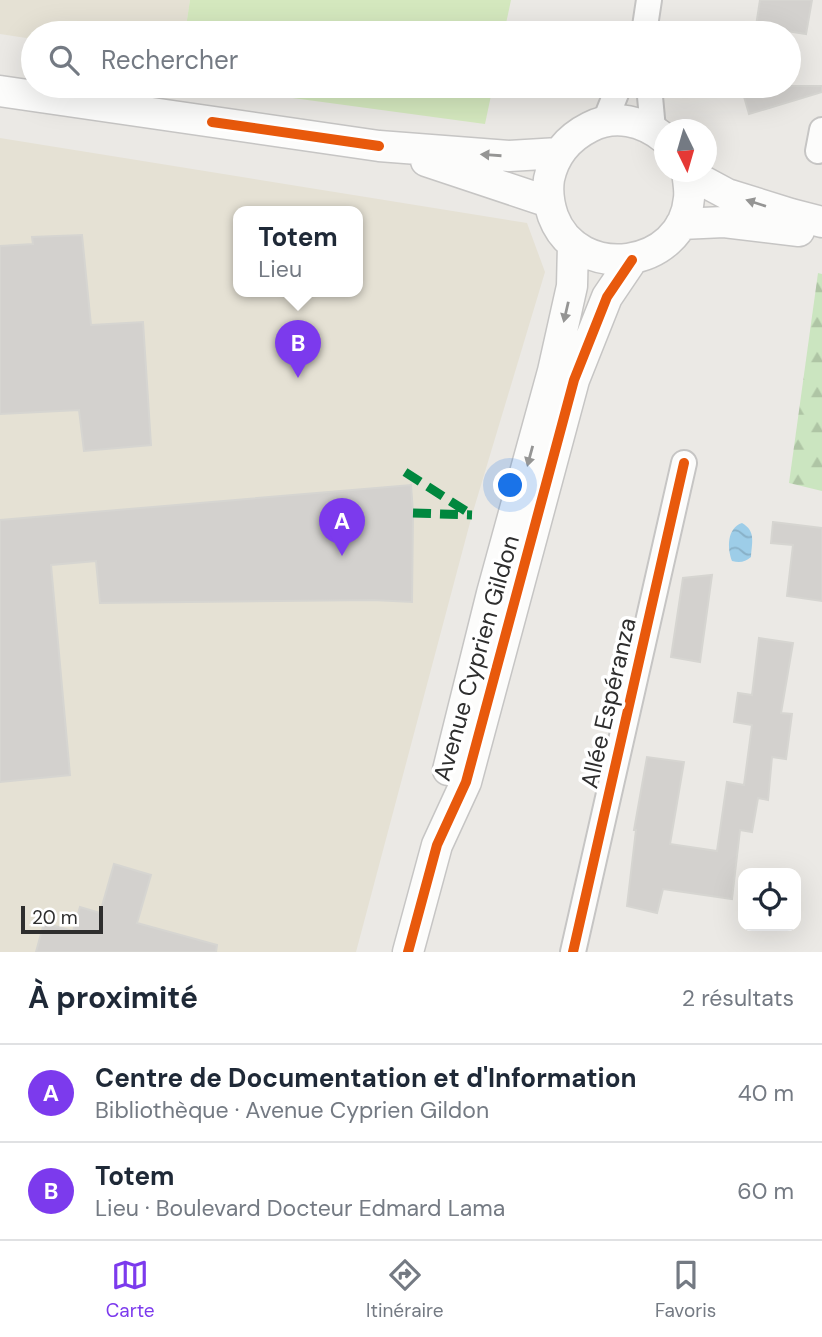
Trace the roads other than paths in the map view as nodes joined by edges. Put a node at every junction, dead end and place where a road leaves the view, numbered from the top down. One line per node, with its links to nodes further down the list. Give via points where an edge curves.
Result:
1 (649, 0): 2 (street)
2 (646, 21)
3 (0, 91): 4 (street)
4 (21, 94)
5 (48, 98): 11 (street)
6 (614, 98): 9 (street)
7 (652, 98): 8 (street)
8 (656, 119)
9 (604, 121): 10 (street, via 641,123); 12 (street, via 578,132)
10 (654, 130)
11 (379, 146): 12 (street, one-way to 11, via 509,156); 15 (street)
12 (559, 152): 15 (street, via 548,185)
13 (688, 182): 17 (street, via 689,197)
14 (705, 182): 16 (street, one-way to 14, via 727,194)
15 (549, 202): 19 (street, via 554,219)
16 (822, 222)
17 (681, 224): 18 (street, via 724,222); 20 (street, via 657,250)
18 (822, 233)
19 (573, 244): 20 (street, via 606,260); 22 (street, Avenue Cyprien Gildon, one-way to 22, via 572,286 556,359 444,785)
20 (632, 260): 22 (street, Avenue Cyprien Gildon, via 607,298 574,380 466,782)
21 (684, 463): 24 (street, Allée Espéranza)
22 (438, 845): 23 (street, Avenue Cyprien Gildon)
23 (408, 952)
24 (573, 952)

